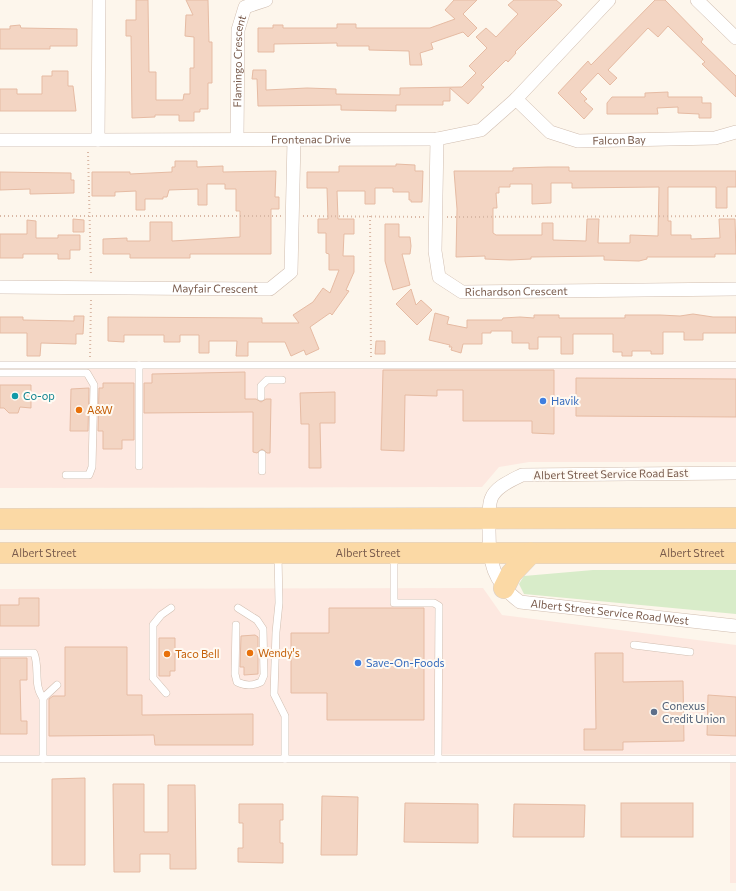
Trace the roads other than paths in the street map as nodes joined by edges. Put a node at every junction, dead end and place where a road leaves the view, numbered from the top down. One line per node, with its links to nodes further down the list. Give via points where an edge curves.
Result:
1 (99, 0): 11 (street)
2 (266, 0): 8 (street, Flamingo Crescent, via 245,7 238,30)
3 (609, 0): 6 (street, Frontenac Drive)
4 (697, 0): 5 (street)
5 (736, 38)
6 (516, 99): 7 (street, Falcon Bay, via 550,132 578,141 715,138); 9 (street, Frontenac Drive, via 481,130)
7 (736, 132)
8 (237, 138): 11 (street, Frontenac Drive); 12 (street, Frontenac Drive)
9 (437, 139): 12 (street, Frontenac Drive); 14 (street, Richardson Crescent, via 435,251 439,277 462,292)
10 (0, 140): 11 (street, Frontenac Drive)
11 (93, 140)
12 (294, 140): 13 (street, Mayfair Crescent, via 291,272 270,289)
13 (0, 287)
14 (736, 289)
15 (0, 365): 16 (lane)
16 (138, 365): 17 (lane); 22 (lane)
17 (736, 365)
18 (2, 374): 25 (lane, via 87,374 94,386 92,467 89,475)
19 (282, 380): 20 (lane, via 267,380 261,386)
20 (261, 397)
21 (262, 454): 23 (lane)
22 (138, 466)
23 (262, 471)
24 (736, 473): 28 (street, Albert Street Service Road East, via 522,475 505,483 492,498)
25 (66, 475)
26 (736, 518): 28 (main road)
27 (0, 519): 28 (main road)
28 (489, 519): 31 (street, Albert Street Service Road East)
29 (278, 552): 30 (main road, Albert Street); 32 (main road, Albert Street); 48 (lane, via 279,603 274,694 285,716)
30 (394, 552): 31 (main road, Albert Street); 49 (lane, via 394,603 434,603 439,606)
31 (489, 552): 33 (main road, Albert Street); 35 (street, Albert Street Service Road West, via 496,577)
32 (0, 553)
33 (532, 553): 34 (main road, Albert Street); 35 (main road, via 511,574)
34 (736, 553)
35 (504, 588): 39 (street, Albert Street Service Road West, via 520,602)
36 (171, 608): 44 (lane, via 161,615 153,626 153,678)
37 (238, 608): 38 (lane, via 257,620 263,629 264,675 261,682 252,686 238,682 235,674)
38 (236, 625)
39 (736, 626)
40 (634, 645): 41 (lane)
41 (690, 652)
42 (0, 653): 45 (lane, via 34,653 38,662 37,690)
43 (57, 685): 45 (lane)
44 (166, 693)
45 (43, 698): 47 (lane)
46 (0, 759): 47 (lane)
47 (43, 759): 48 (lane)
48 (285, 759): 49 (lane)
49 (438, 759): 50 (lane)
50 (736, 759)

